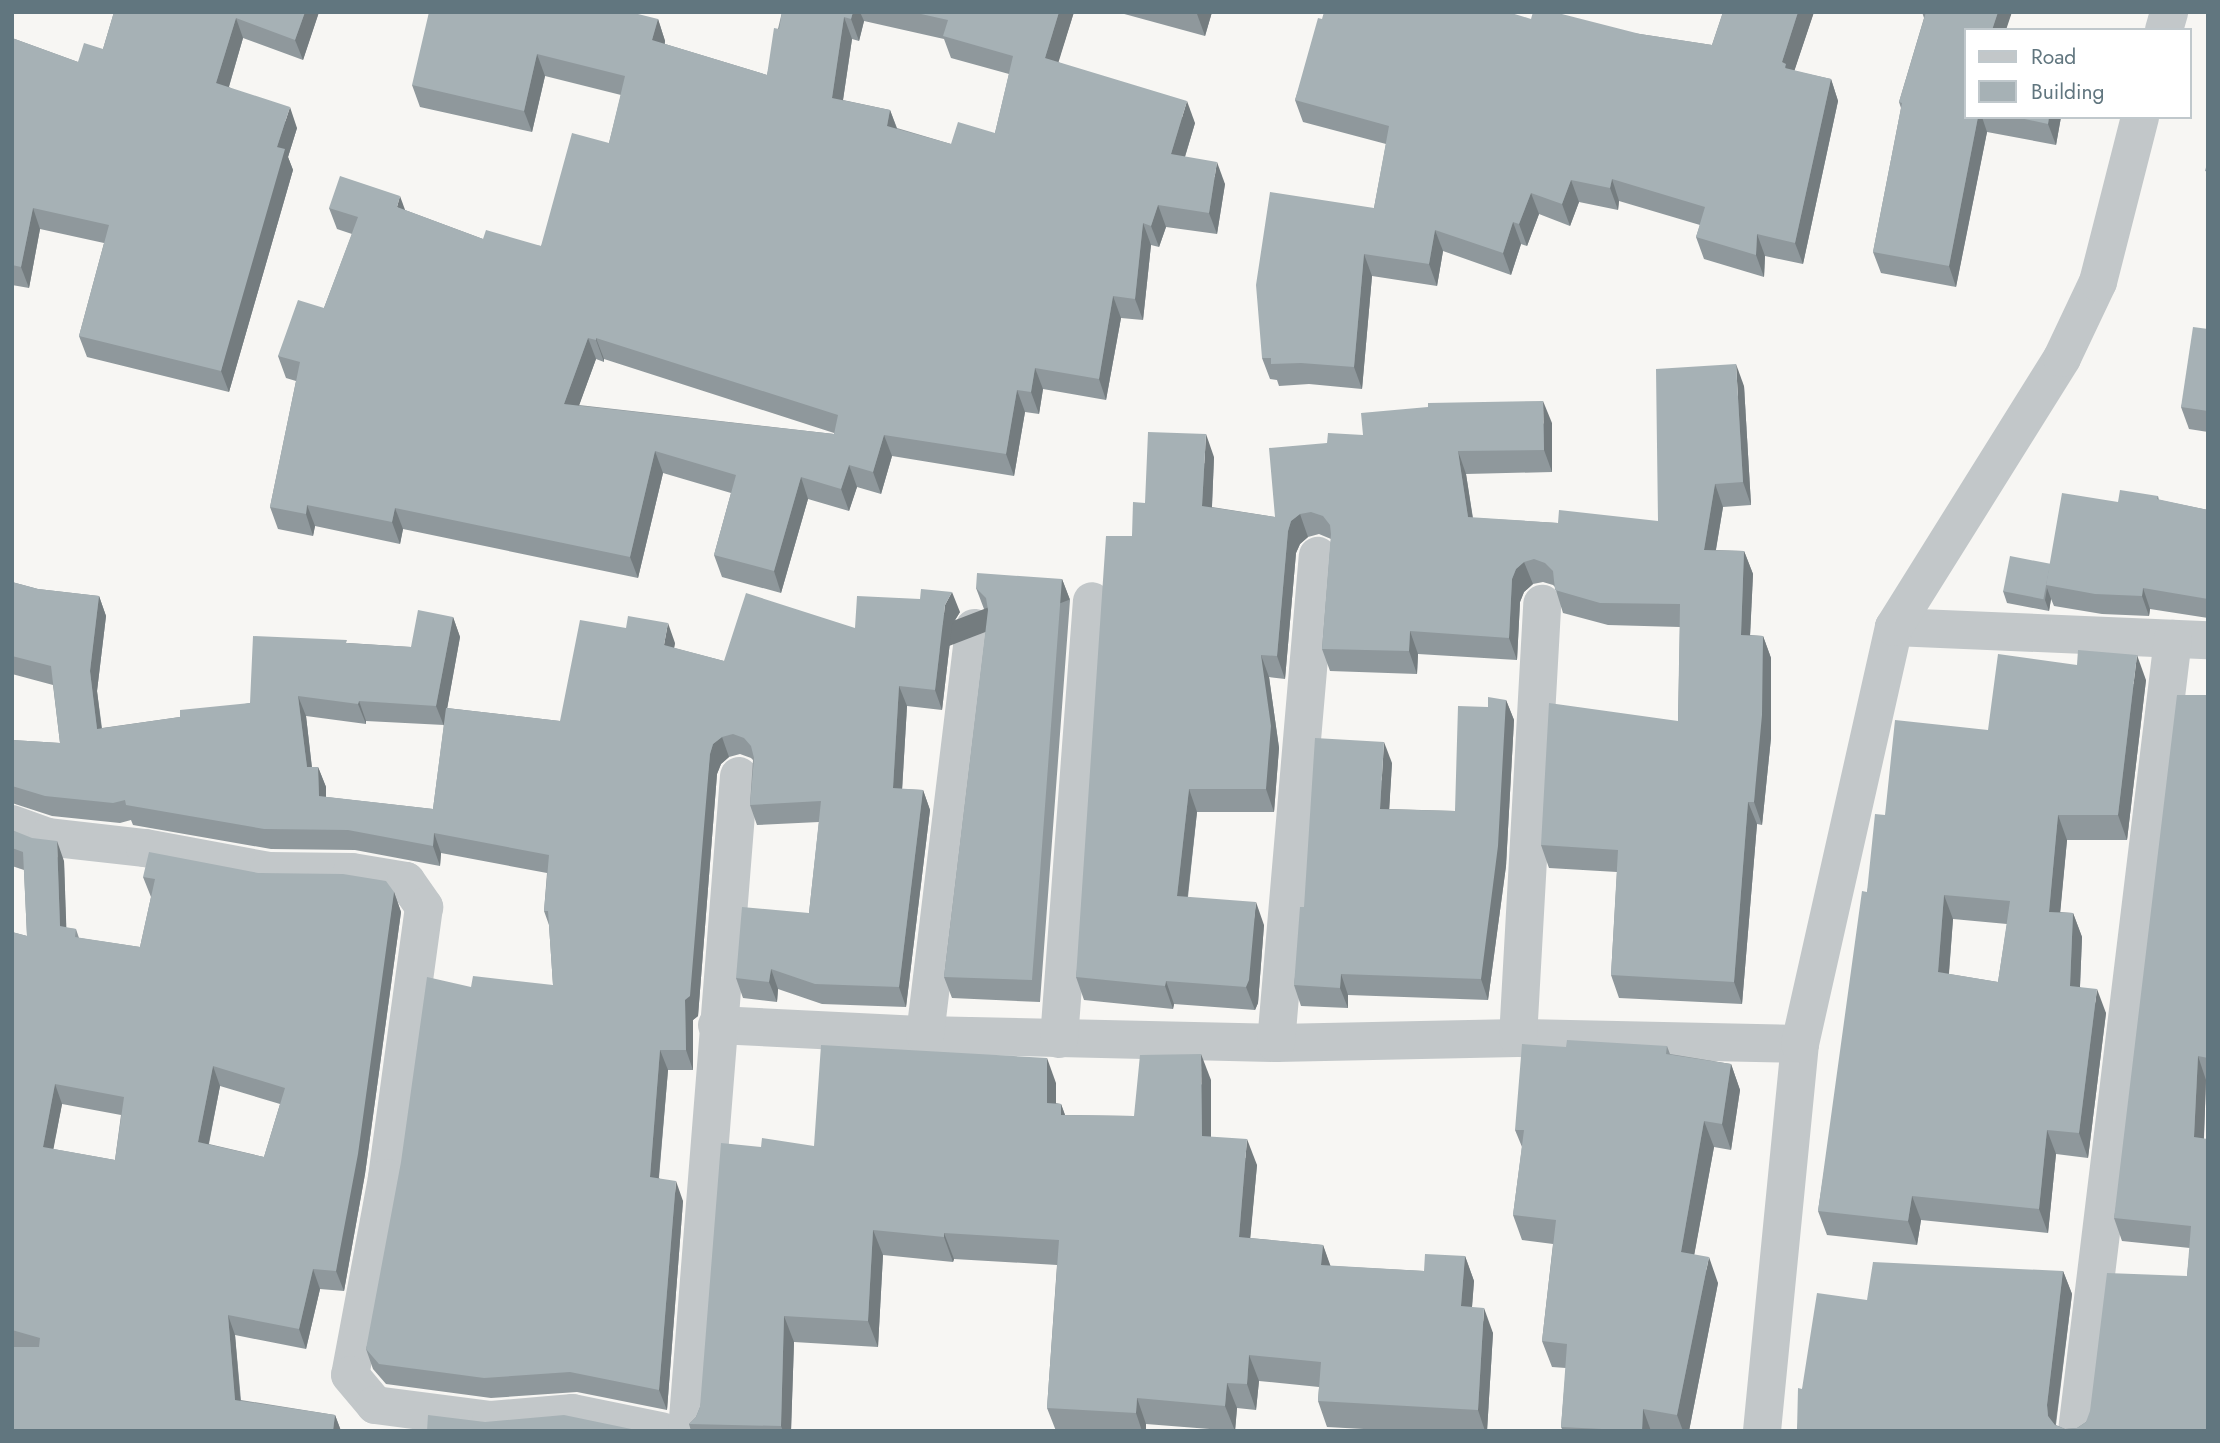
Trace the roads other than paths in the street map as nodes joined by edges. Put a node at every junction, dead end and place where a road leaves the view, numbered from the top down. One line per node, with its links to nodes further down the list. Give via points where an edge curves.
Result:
1 (2139, 119): 5 (street, via 2098,282 2062,358)
2 (1318, 556): 14 (street)
3 (1092, 601): 13 (street)
4 (1542, 604): 12 (street)
5 (1894, 627): 7 (street); 15 (street)
6 (974, 628): 11 (street)
7 (2190, 640): 19 (street)
8 (740, 776): 10 (street)
9 (12, 824): 16 (street, via 47,837 145,848 269,871 352,872 406,881 424,906 387,1178 350,1375 375,1405 491,1420 573,1413)
10 (717, 1025): 11 (street); 17 (street)
11 (925, 1035): 13 (street)
12 (1518, 1038): 14 (street); 15 (street)
13 (1059, 1039): 14 (street)
14 (1276, 1044)
15 (1800, 1044): 18 (street)
16 (661, 1431)
17 (687, 1431)
18 (1762, 1431)
19 (2077, 1431)

